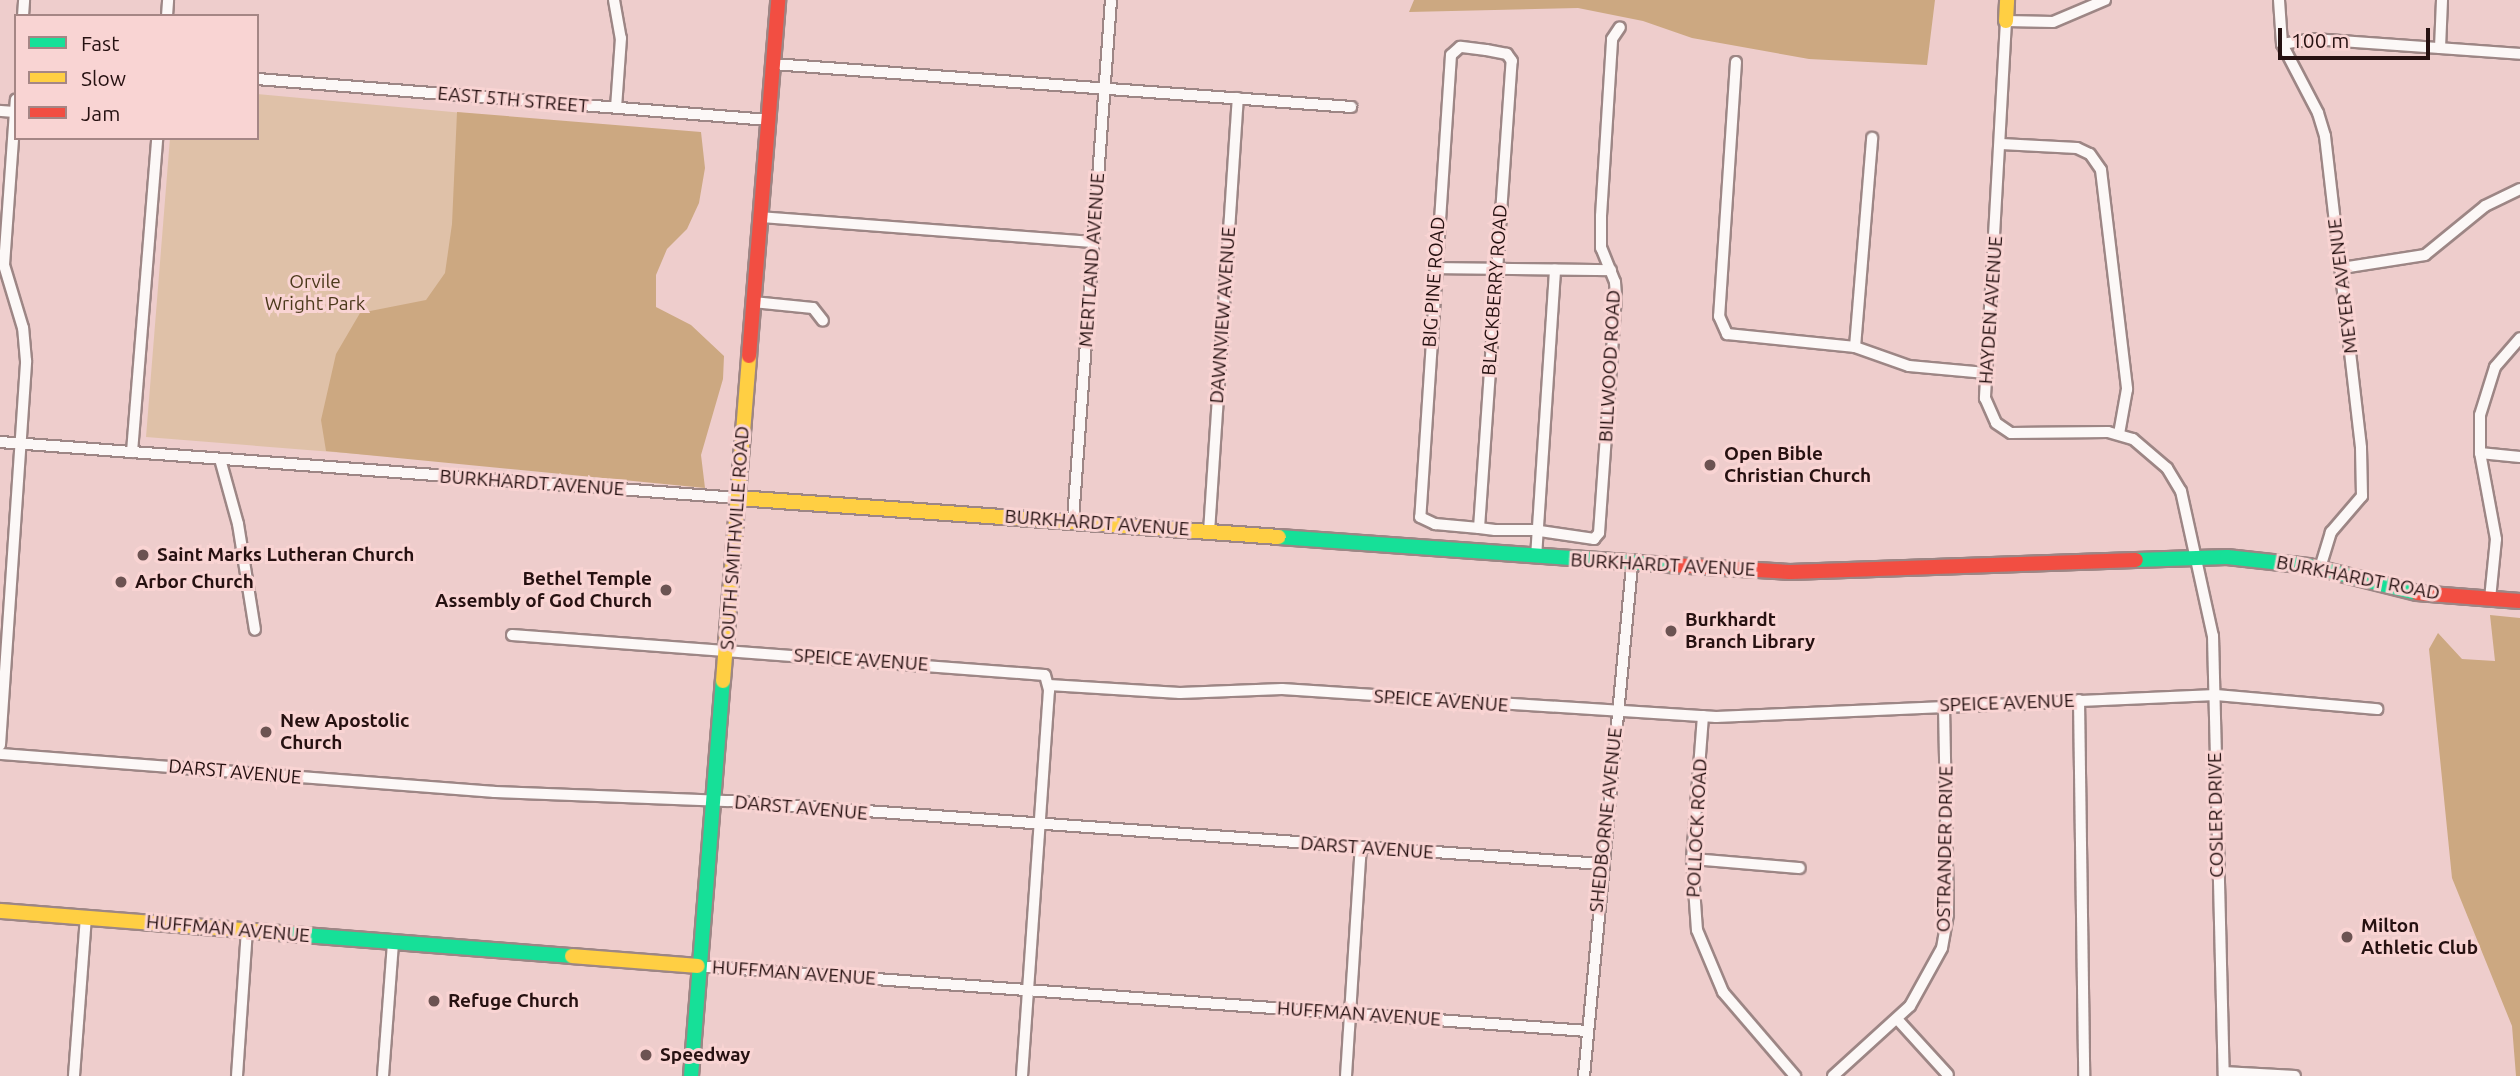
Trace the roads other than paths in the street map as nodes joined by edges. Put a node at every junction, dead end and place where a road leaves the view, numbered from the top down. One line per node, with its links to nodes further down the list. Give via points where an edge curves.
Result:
1 (614, 0): 20 (street, via 621,38)
2 (778, 0): 15 (street, SOUTH SMITHVILLE ROAD)
3 (1111, 0): 17 (street, MERTLAND AVENUE)
4 (2007, 0): 8 (street, HAYDEN AVENUE)
5 (2105, 0): 8 (street, via 2053,22)
6 (2279, 0): 10 (street, MEYER AVENUE)
7 (2442, 0): 11 (street)
8 (2006, 21): 25 (street, HAYDEN AVENUE)
9 (1620, 27): 33 (street, BILLWOOD ROAD, via 1612,39 1600,237)
10 (2282, 44): 11 (street, via 2313,39); 30 (street, MEYER AVENUE, via 2323,124)
11 (2440, 48): 13 (street)
12 (1507, 54): 29 (street, BIG PINE ROAD, via 1455,49); 31 (street, BLACKBERRY ROAD, via 1512,61)
13 (2520, 54)
14 (1736, 61): 38 (street, via 1719,316 1722,328 1737,338)
15 (773, 64): 17 (street); 21 (street, SOUTH SMITHVILLE ROAD)
16 (259, 79): 20 (street, EAST 5TH STREET)
17 (1105, 89): 18 (street); 28 (street, MERTLAND AVENUE)
18 (1238, 99): 19 (street); 51 (street, DAWNVIEW AVENUE)
19 (1351, 107)
20 (616, 108): 21 (street, EAST 5TH STREET)
21 (769, 120): 27 (street, SOUTH SMITHVILLE ROAD)
22 (14, 126): 34 (street)
23 (1872, 138): 38 (street)
24 (157, 140): 43 (street)
25 (2001, 144): 39 (street, HAYDEN AVENUE); 40 (street, via 2077,148 2090,154 2101,170 2127,389)
26 (2520, 189): 30 (street, via 2486,206 2425,256)
27 (760, 217): 28 (street); 35 (street, SOUTH SMITHVILLE ROAD)
28 (1094, 242): 48 (street, MERTLAND AVENUE)
29 (1436, 268): 31 (street); 49 (street, BIG PINE ROAD, via 1420,517 1435,524)
30 (2342, 268): 55 (street, MEYER AVENUE, via 2364,488 2358,503 2331,532)
31 (1495, 269): 32 (street); 49 (street, BLACKBERRY ROAD)
32 (1555, 270): 33 (street); 50 (street)
33 (1611, 270): 50 (street, BILLWOOD ROAD, via 1616,296 1600,533 1594,539)
34 (3, 280): 42 (street, via 25,341)
35 (753, 302): 36 (street, via 813,308); 47 (street, SOUTH SMITHVILLE ROAD)
36 (823, 321)
37 (2520, 338): 44 (street, via 2503,354 2488,382 2480,415)
38 (1855, 347): 39 (street, via 1923,369)
39 (1986, 373): 40 (street, HAYDEN AVENUE, via 1987,407 2003,429 2024,435)
40 (2119, 434): 52 (street, via 2154,454 2175,480)
41 (0, 442): 42 (street, BURKHARDT AVENUE)
42 (20, 443): 43 (street, BURKHARDT AVENUE); 68 (street)
43 (132, 452): 46 (street, BURKHARDT AVENUE)
44 (2480, 453): 45 (street); 56 (street, via 2496,539)
45 (2520, 457)
46 (220, 459): 47 (street, BURKHARDT AVENUE); 58 (street, via 238,524)
47 (738, 498): 48 (street, BURKHARDT AVENUE); 60 (street, SOUTH SMITHVILLE ROAD)
48 (1073, 520): 51 (street, BURKHARDT AVENUE)
49 (1479, 528): 50 (street)
50 (1540, 531): 53 (street)
51 (1209, 532): 53 (street, BURKHARDT AVENUE)
52 (2196, 555): 54 (street, BURKHARDT AVENUE, via 1834,574); 55 (street, BURKHARDT ROAD); 62 (street, COSLER DRIVE, via 2209,606)
53 (1536, 557): 54 (street, BURKHARDT AVENUE)
54 (1632, 565): 66 (street, SHEDBORNE AVENUE)
55 (2320, 568): 56 (street, BURKHARDT ROAD, via 2407,592)
56 (2490, 599): 57 (street, BURKHARDT ROAD)
57 (2520, 601)
58 (255, 630)
59 (512, 635): 60 (street, SPEICE AVENUE)
60 (726, 650): 61 (street, SPEICE AVENUE, via 1042,674); 70 (street, SOUTH SMITHVILLE ROAD)
61 (1049, 685): 66 (street, SPEICE AVENUE, via 1180,694 1282,689); 71 (street)
62 (2216, 695): 63 (street, SPEICE AVENUE); 65 (street, SPEICE AVENUE); 85 (street, COSLER DRIVE, via 2217,931)
63 (2079, 700): 64 (street, SPEICE AVENUE); 96 (street)
64 (1944, 706): 67 (street, SPEICE AVENUE); 83 (street, OSTRANDER DRIVE, via 1946,931 1934,969)
65 (2377, 709)
66 (1617, 713): 67 (street, SPEICE AVENUE); 74 (street, SHEDBORNE AVENUE)
67 (1703, 716): 73 (street, POLLOCK ROAD)
68 (0, 745)
69 (0, 754): 70 (street, DARST AVENUE, via 494,792)
70 (715, 802): 71 (street, DARST AVENUE); 80 (street, SOUTH SMITHVILLE ROAD)
71 (1040, 826): 72 (street, DARST AVENUE); 81 (street)
72 (1361, 847): 74 (street, DARST AVENUE); 82 (street)
73 (1692, 859): 75 (street); 94 (street, POLLOCK ROAD, via 1697,930 1713,975 1734,1007)
74 (1602, 863): 84 (street, SHEDBORNE AVENUE)
75 (1800, 868)
76 (0, 911): 77 (street, HUFFMAN AVENUE)
77 (86, 918): 78 (street, HUFFMAN AVENUE); 87 (street)
78 (247, 931): 79 (street, HUFFMAN AVENUE); 88 (street)
79 (393, 942): 80 (street, HUFFMAN AVENUE); 89 (street)
80 (698, 966): 81 (street, HUFFMAN AVENUE); 90 (street, SOUTH SMITHVILLE ROAD)
81 (1028, 990): 82 (street, HUFFMAN AVENUE); 91 (street)
82 (1350, 1013): 84 (street, HUFFMAN AVENUE); 92 (street)
83 (1898, 1020): 86 (street); 95 (street, OSTRANDER DRIVE)
84 (1588, 1031): 93 (street, SHEDBORNE AVENUE)
85 (2224, 1074): 97 (street)
86 (1948, 1075)
87 (74, 1076)
88 (237, 1076)
89 (383, 1076)
90 (691, 1076)
91 (1022, 1076)
92 (1346, 1076)
93 (1584, 1076)
94 (1795, 1076)
95 (1833, 1076)
96 (2084, 1076)
97 (2295, 1076)

